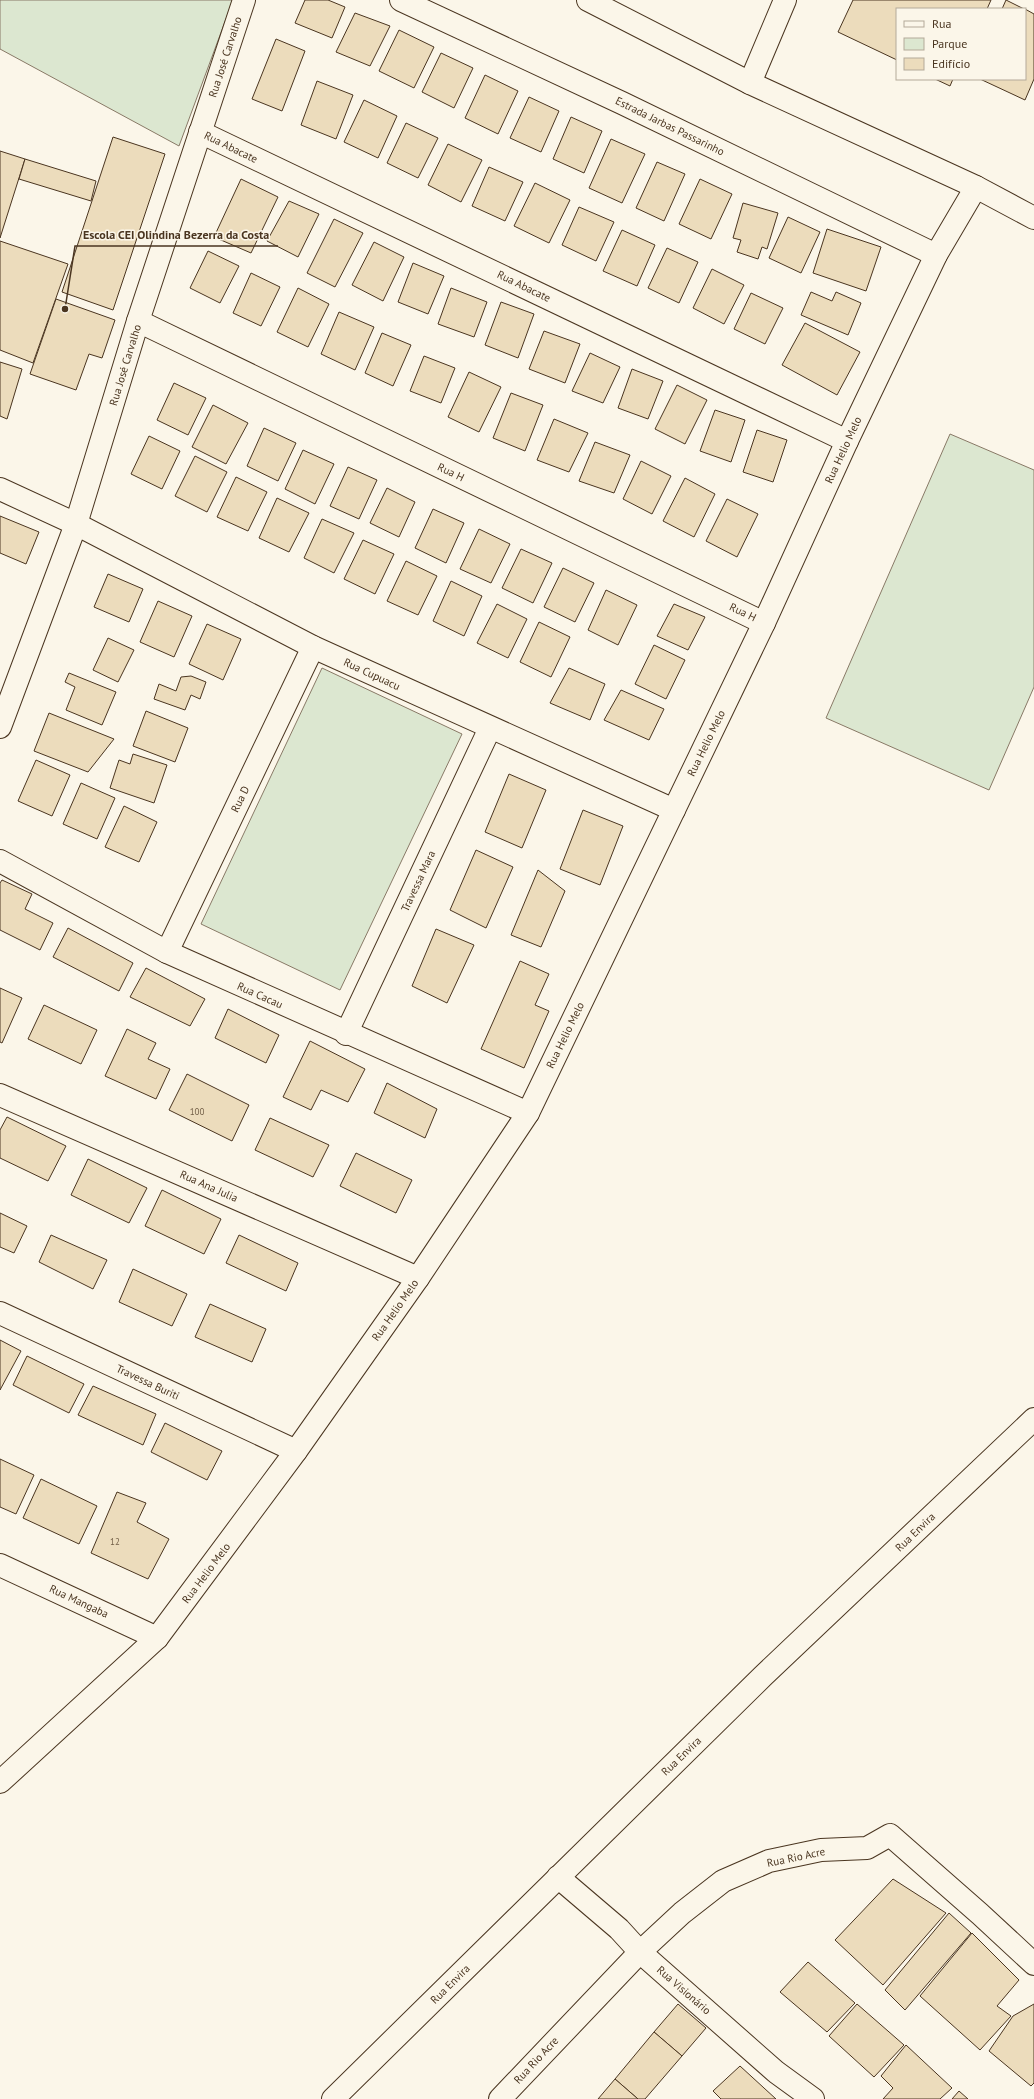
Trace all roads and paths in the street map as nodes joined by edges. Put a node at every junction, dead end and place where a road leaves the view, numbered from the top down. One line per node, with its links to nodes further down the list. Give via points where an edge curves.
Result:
1 (244, 0): 6 (street, Rua José Carvalho)
2 (401, 0): 9 (street, Estrada Jarbas Passarinho, via 622,103)
3 (588, 0): 5 (street)
4 (785, 0): 5 (street)
5 (750, 83): 7 (street)
6 (200, 132): 10 (street, Rua José Carvalho); 11 (street, Rua Abacate)
7 (976, 187): 8 (street); 9 (street, Rua Helio Melo)
8 (1034, 218)
9 (936, 255): 11 (street, Rua Helio Melo)
10 (138, 321): 13 (street, Rua José Carvalho); 14 (street, Rua H)
11 (847, 441): 14 (street, Rua Helio Melo)
12 (0, 490): 13 (street, Rua Cupuacu)
13 (76, 524): 15 (street, Rua Cupuacu); 16 (street, Rua José Carvalho)
14 (764, 623): 18 (street, Rua Helio Melo)
15 (313, 647): 17 (street, Rua Cupuacu); 20 (street, Rua D)
16 (2, 713)
17 (490, 728): 18 (street, Rua Cupuacu); 21 (street, Travessa Mara)
18 (674, 810): 23 (street, Rua Helio Melo)
19 (0, 861): 20 (street, Rua Cacau)
20 (167, 952): 21 (street, Rua Cacau)
21 (346, 1034): 23 (street, Rua Cacau)
22 (0, 1095): 24 (street, Rua Ana Julia)
23 (528, 1113): 24 (street, Rua Helio Melo)
24 (418, 1278): 27 (street, Rua Helio Melo)
25 (0, 1313): 27 (street, Travessa Buriti)
26 (1034, 1419): 31 (street, Rua Envira, via 769,1671)
27 (296, 1451): 29 (street, Rua Helio Melo)
28 (0, 1565): 29 (street, Rua Mangaba)
29 (157, 1638): 30 (street, Rua Helio Melo)
30 (0, 1782)
31 (558, 1877): 32 (street, Rua Visionário, via 619,1929); 34 (street, Rua Envira)
32 (640, 1952): 33 (street, Rua Rio Acre, via 682,1913 723,1882 770,1861 821,1850 867,1848 890,1835); 35 (street, Rua Rio Acre); 36 (street, Rua Visionário, via 776,2072)
33 (1034, 1964)
34 (333, 2099)
35 (500, 2099)
36 (813, 2099)

